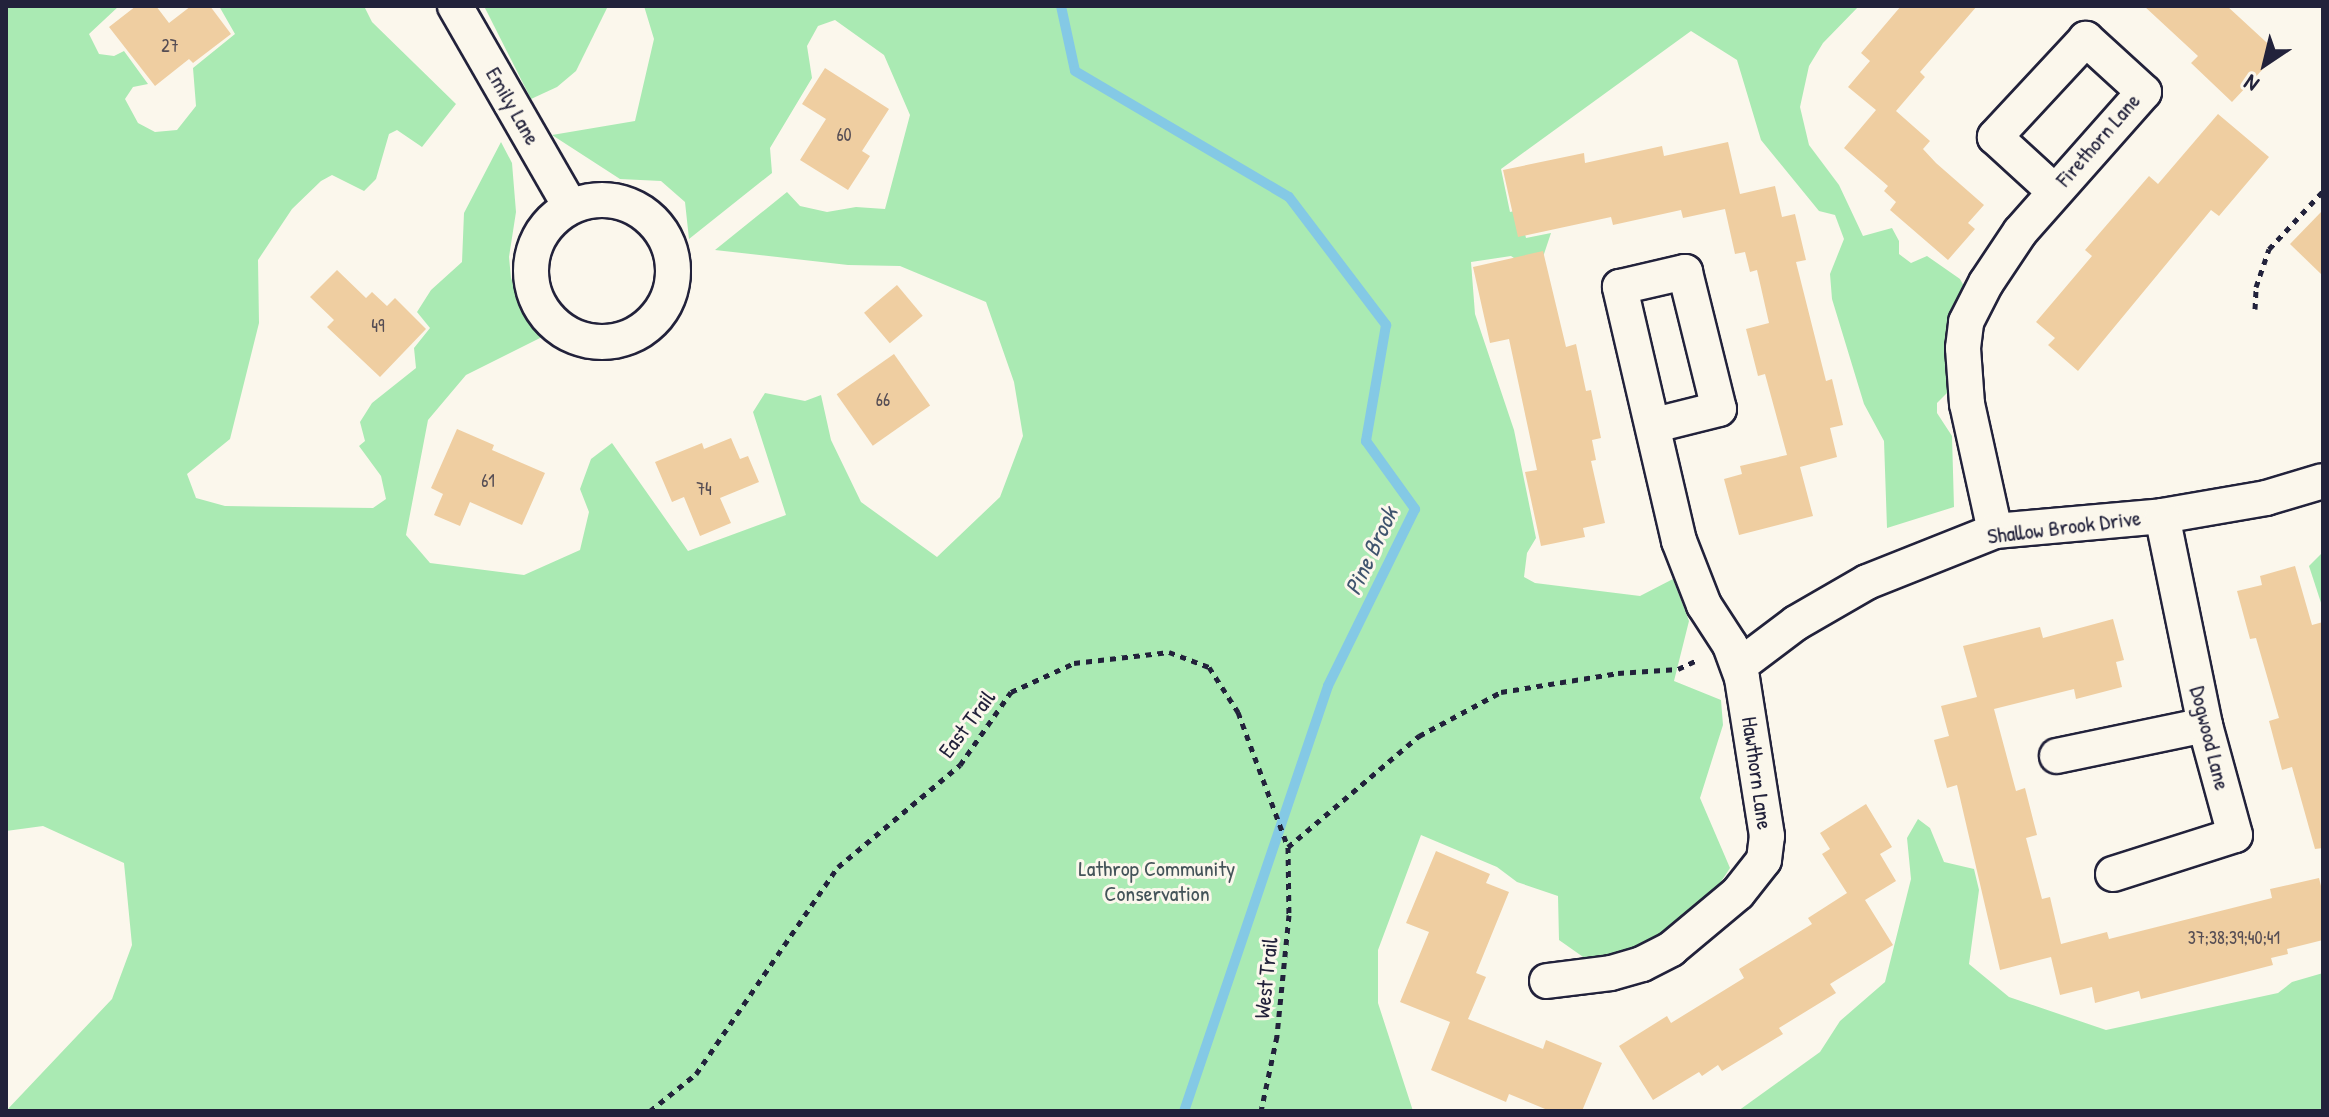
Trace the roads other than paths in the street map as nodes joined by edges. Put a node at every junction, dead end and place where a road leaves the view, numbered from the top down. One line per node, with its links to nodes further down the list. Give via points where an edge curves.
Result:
1 (455, 6): 3 (street, Emily Lane)
2 (2054, 191): 7 (street, Firethorn Lane, via 1998,264 1966,322 1967,404)
3 (570, 206): 3 (street, via 537,240 530,271 537,303 558,327 587,341 619,341 659,314 667,300 673,269 666,238 631,206 601,199)
4 (1655, 425): 8 (street, via 1679,541 1704,605)
5 (2323, 481): 6 (street, Shallow Brook Drive, via 2266,498)
6 (2162, 516): 7 (street, Shallow Brook Drive); 9 (street, Dogwood Lane)
7 (1995, 531): 8 (street, Shallow Brook Drive, via 1855,588)
8 (1739, 666): 12 (street, Hawthorn Lane, via 1767,836 1764,860 1738,893 1671,949 1611,973)
9 (2205, 725): 10 (street); 11 (street, Dogwood Lane, via 2235,835)
10 (2057, 756)
11 (2113, 874)
12 (1547, 981)

